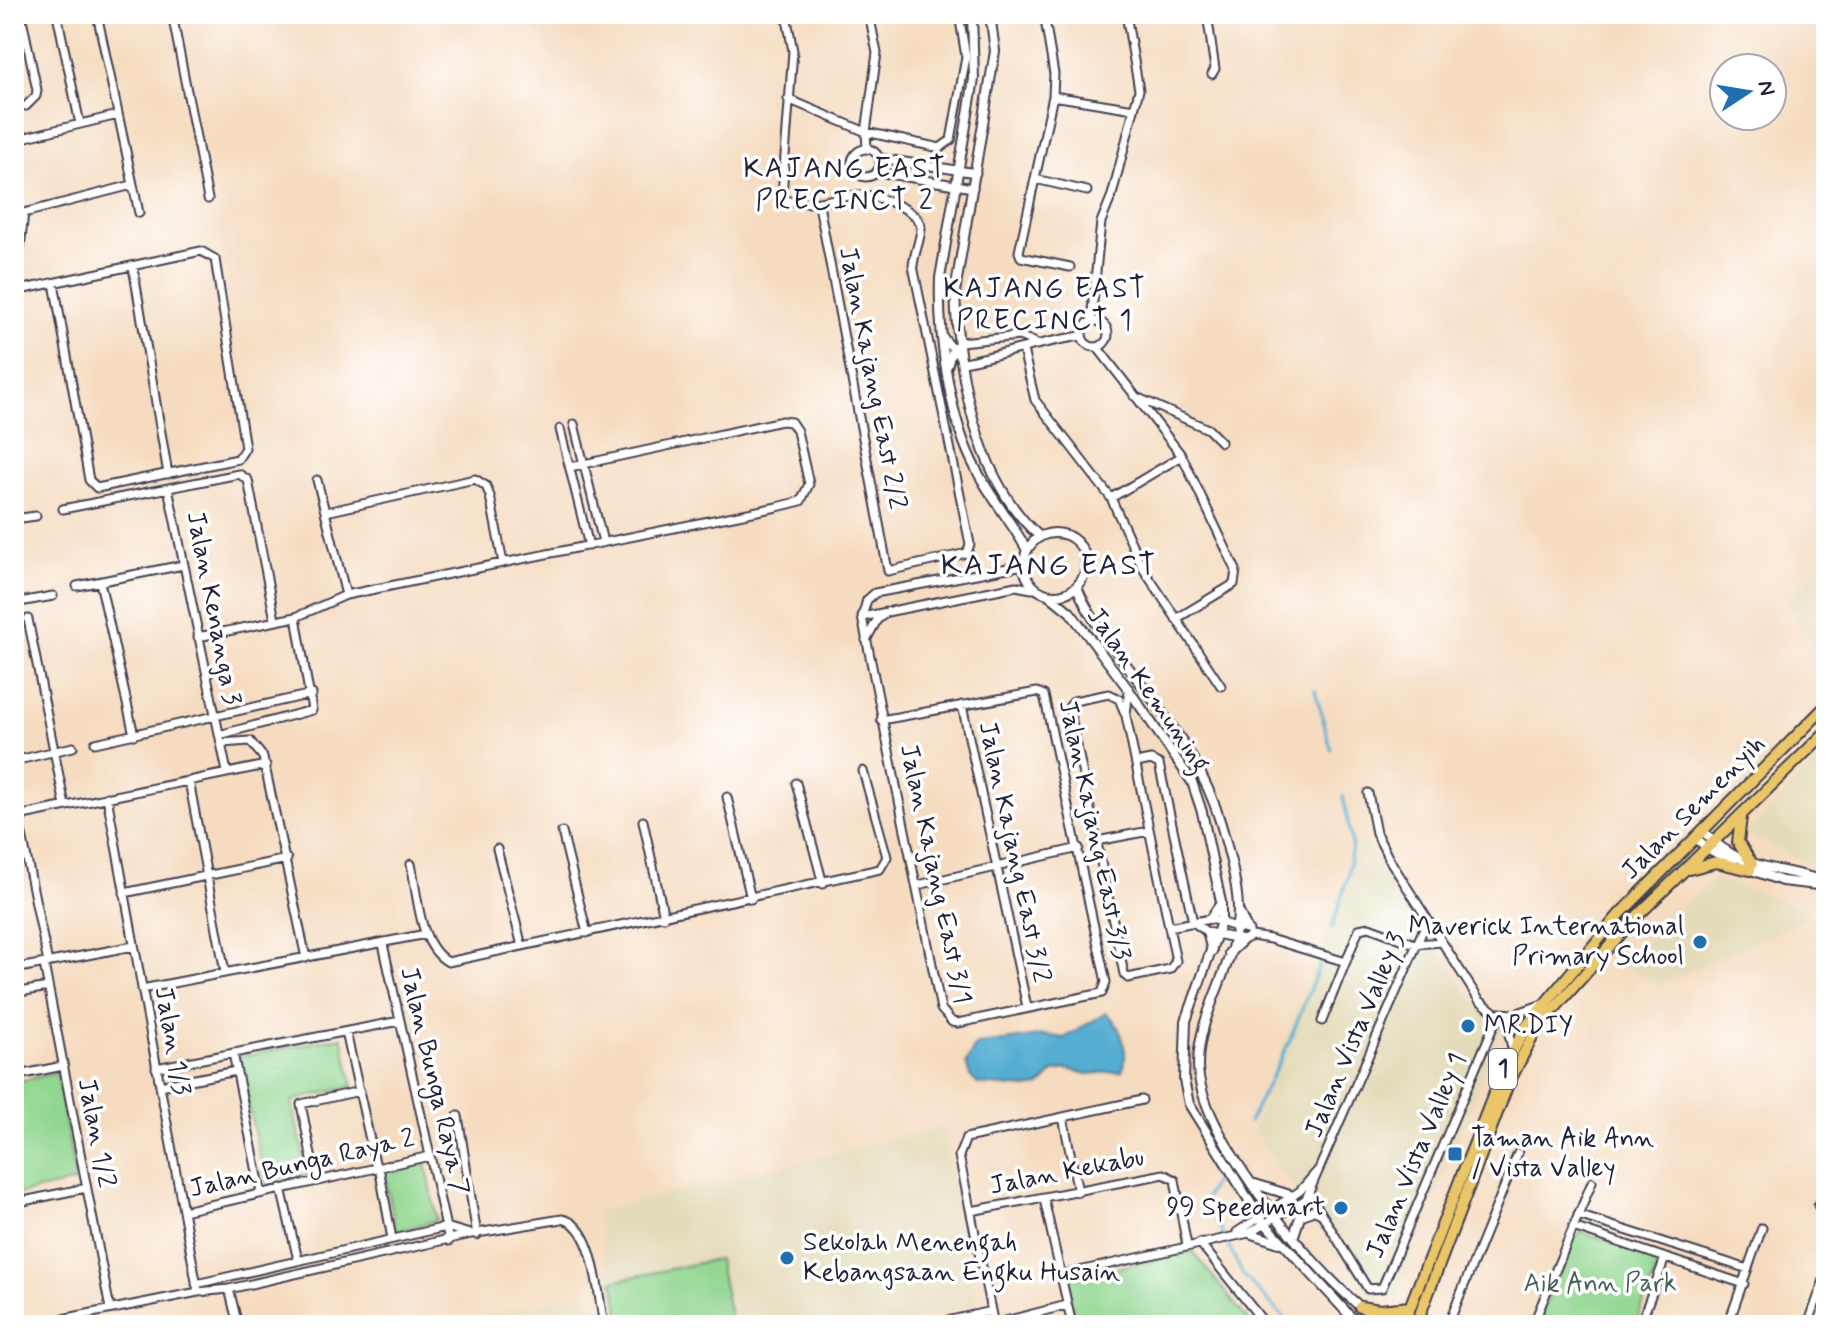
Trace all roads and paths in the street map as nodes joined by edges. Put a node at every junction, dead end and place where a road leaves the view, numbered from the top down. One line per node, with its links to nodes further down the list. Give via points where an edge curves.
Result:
1 (21, 14): 16 (street, via 37,90)
2 (57, 14): 19 (street)
3 (97, 14): 18 (street)
4 (172, 14): 34 (street)
5 (786, 14): 15 (street, via 793,51)
6 (869, 14): 20 (street, via 877,69)
7 (959, 14): 20 (street, via 966,57 951,140 940,148)
8 (972, 14): 24 (street, via 974,79)
9 (990, 14): 26 (street, via 995,51)
10 (1044, 14): 14 (street)
11 (1126, 14): 17 (street, via 1139,90)
12 (1207, 14): 13 (street)
13 (1212, 74)
14 (1053, 96): 17 (street); 28 (street)
15 (788, 99): 20 (street); 35 (street, via 782,195 785,200)
16 (26, 106)
17 (1134, 109): 42 (street, via 1101,222)
18 (118, 115): 19 (street); 29 (street)
19 (80, 124): 21 (street)
20 (866, 132): 22 (street)
21 (14, 140)
22 (867, 149): 23 (street); 27 (street, via 851,161 855,174)
23 (879, 158): 24 (street); 25 (street)
24 (960, 170): 26 (street); 30 (street)
25 (877, 172): 27 (street); 30 (street)
26 (976, 173): 31 (street)
27 (863, 178): 33 (street)
28 (1035, 179): 32 (street); 38 (street, via 1020,254)
29 (132, 185): 36 (street); 40 (street, via 24,213)
30 (957, 185): 31 (street); 44 (street, via 940,278)
31 (973, 188): 45 (street, via 955,292)
32 (1087, 191)
33 (861, 195): 35 (street); 35 (street, Jalan Kajang East 2/2, via 912,211 919,220 913,266 970,544 967,553 888,571)
34 (208, 199)
35 (819, 205)
36 (139, 213)
37 (133, 267): 39 (street); 59 (street); 59 (street, via 201,251 215,259 245,448 238,459)
38 (1070, 267)
39 (54, 283): 40 (street); 59 (street, via 89,480 97,488)
40 (15, 291): 41 (street)
41 (14, 299)
42 (1091, 321): 43 (street); 47 (street, via 1102,323 1108,333)
43 (1081, 336): 46 (street); 47 (street, via 1087,346)
44 (943, 337): 49 (street); 51 (street)
45 (960, 342): 46 (street, via 1019,336); 49 (street); 50 (street)
46 (1034, 342): 48 (street)
47 (1098, 348): 52 (street)
48 (1023, 350): 50 (street); 62 (street, via 1035,400)
49 (952, 351): 50 (street); 51 (street)
50 (964, 362): 67 (street, via 984,459 1020,519)
51 (948, 365): 70 (street, via 966,446)
52 (1132, 395): 55 (street, via 1208,429); 56 (street)
53 (574, 424): 57 (street)
54 (560, 429): 58 (street)
55 (1221, 442)
56 (1182, 456): 62 (street); 86 (street, via 1237,578)
57 (583, 464): 58 (street); 68 (street); 68 (street, via 791,422 797,431 809,484 801,501)
58 (570, 467): 69 (street)
59 (168, 474)
60 (317, 480): 64 (street)
61 (168, 488): 63 (street); 72 (street, Jalan Kenanga 3); 87 (street, via 239,474 248,480)
62 (1111, 498): 86 (street, via 1142,567)
63 (63, 509)
64 (326, 512): 71 (street, via 475,479 486,486); 78 (street)
65 (36, 516): 66 (street)
66 (14, 519)
67 (1040, 537): 70 (street); 76 (street, via 1069,536 1083,550 1086,569)
68 (603, 542): 69 (street)
69 (589, 546): 71 (street)
70 (1027, 550): 73 (street)
71 (503, 563): 78 (street)
72 (183, 565): 74 (street); 88 (street, Jalan Kenanga 3)
73 (1024, 565): 77 (street); 84 (street, via 875,593)
74 (100, 582): 75 (street); 99 (street)
75 (77, 586)
76 (1077, 587): 79 (street); 136 (street, Jalan Kemuning, via 1105,636 1190,750 1208,785)
77 (1032, 589): 79 (street); 82 (street, via 1016,586)
78 (346, 595): 83 (street)
79 (1049, 595): 91 (street, Jalan Kemuning, via 1070,612)
80 (53, 596): 81 (street)
81 (14, 603)
82 (888, 612): 84 (street); 89 (street)
83 (296, 617): 87 (street); 92 (street)
84 (862, 617): 89 (street, Jalan Kajang East 3/1)
85 (28, 619): 103 (street)
86 (1176, 619): 90 (street)
87 (275, 620): 88 (street)
88 (198, 637): 96 (street, Jalan Kenanga 3)
89 (866, 640): 97 (street, Jalan Kajang East 3/1)
90 (1221, 686)
91 (1129, 690): 95 (street); 135 (street, Jalan Kemuning, via 1192,782)
92 (312, 694): 96 (street); 100 (street, Jalan Kenanga 3, via 308,713)
93 (962, 705): 97 (street); 122 (street, Jalan Kajang East 3/3, via 1037,692 1048,702); 126 (street, Jalan Kajang East 3/2)
94 (1825, 705): 119 (main road, Jalan Semenyih / 1)
95 (1126, 716): 105 (street); 120 (street, via 1119,699 1109,694 1074,701 1069,707)
96 (214, 718): 99 (street); 100 (street, Jalan Kenanga 3)
97 (881, 720): 132 (street, Jalan Kajang East 3/1)
98 (1826, 732): 115 (main road, Jalan Semenyih / 1)
99 (134, 735): 101 (street)
100 (220, 739): 106 (street, via 250,741); 108 (street, Jalan Kenanga 3)
101 (95, 743)
102 (73, 747): 103 (street)
103 (54, 752): 104 (street); 114 (street)
104 (14, 761)
105 (1136, 763): 117 (street); 140 (street, via 1159,764)
106 (266, 765): 108 (street); 124 (street)
107 (863, 771): 130 (street, via 886,864)
108 (227, 772): 109 (street)
109 (189, 781): 112 (street); 129 (street)
110 (796, 783): 130 (street)
111 (1368, 793): 139 (street, via 1376,833)
112 (107, 797): 114 (street); 133 (street, Jalan 1/3)
113 (727, 797): 134 (street)
114 (65, 806): 160 (street, Jalan 1/2, via 23,815 20,825)
115 (1742, 815): 121 (main road, Jalan Semenyih / 1); 127 (main road, via 1738,842)
116 (643, 821): 137 (street)
117 (1149, 831): 120 (street); 143 (street)
118 (562, 832): 146 (street)
119 (1698, 834): 121 (street); 167 (main road, Jalan Semenyih / 1)
120 (1097, 841): 143 (street, via 1125,977 1174,965)
121 (1710, 845): 127 (street); 128 (main road, Jalan Semenyih / 1)
122 (1079, 848): 126 (street); 163 (street, Jalan Kajang East 3/3)
123 (497, 849): 155 (street)
124 (287, 859): 129 (street); 158 (street)
125 (411, 864): 147 (street)
126 (1000, 866): 132 (street); 168 (street, Jalan Kajang East 3/2)
127 (1751, 867): 128 (main road, via 1716,862); 131 (street)
128 (1684, 871): 233 (main road, Jalan Semenyih / 1, via 1537,1028 1508,1084)
129 (207, 877): 133 (street); 162 (street)
130 (823, 884): 134 (street)
131 (1826, 884)
132 (918, 885): 168 (street, Jalan Kajang East 3/1, via 946,1017 958,1023)
133 (124, 893): 154 (street, Jalan 1/3)
134 (751, 899): 137 (street)
135 (1221, 902): 138 (street); 141 (street, Jalan Kemuning)
136 (1238, 907): 142 (street, Jalan Kemuning); 144 (street)
137 (664, 917): 146 (street)
138 (1210, 919): 140 (street); 141 (street)
139 (1427, 921): 151 (street); 153 (street, Jalan Vista Valley 3)
140 (1193, 922): 143 (street); 145 (street)
141 (1221, 922): 142 (street); 148 (street, Jalan Kemuning)
142 (1235, 925): 144 (street); 149 (street, Jalan Kemuning)
143 (1169, 927)
144 (1246, 927): 150 (street)
145 (1207, 932): 148 (street); 156 (street)
146 (587, 933): 155 (street)
147 (426, 934): 152 (street); 155 (street, via 433,950 448,962)
148 (1218, 934): 149 (street); 156 (street, Jalan Kemuning)
149 (1233, 938): 150 (street); 157 (street, Jalan Kemuning)
150 (1248, 938): 157 (street); 159 (street)
151 (1442, 942): 153 (street); 169 (street, via 1479,1000)
152 (383, 944): 158 (street); 170 (street, Jalan Bunga Raya 7)
153 (1415, 944): 159 (street, via 1369,927 1359,929); 186 (street, Jalan Vista Valley 3)
154 (134, 946): 160 (street); 165 (street, Jalan 1/3)
155 (522, 946)
156 (1213, 951): 207 (street, Jalan Kemuning, via 1186,1021 1184,1080 1189,1104)
157 (1229, 953): 190 (street, Jalan Kemuning, via 1203,1022 1198,1065 1208,1111)
158 (306, 958): 162 (street)
159 (1346, 962): 171 (street)
160 (46, 963): 161 (street); 164 (street, Jalan 1/2)
161 (14, 969)
162 (225, 972): 165 (street)
163 (1106, 982): 168 (street, Jalan Kajang East 3/1, via 1102,993)
164 (48, 987): 166 (street); 175 (street, Jalan 1/2)
165 (142, 989): 176 (street, Jalan 1/3)
166 (14, 993)
167 (1543, 1004): 169 (street, via 1515,1014); 173 (main road, Jalan Semenyih / 1)
168 (1027, 1007)
169 (1499, 1013): 173 (street, via 1512,1032); 202 (street, Jalan Vista Valley 1, via 1382,1288 1368,1289)
170 (400, 1021): 172 (street); 185 (street, Jalan Bunga Raya 7)
171 (1322, 1021)
172 (346, 1032): 174 (street); 180 (street)
173 (1512, 1048): 231 (main road, Jalan Semenyih / 1)
174 (233, 1053): 176 (street); 177 (street)
175 (63, 1066): 178 (street); 191 (street, Jalan 1/2)
176 (156, 1068): 179 (street, Jalan 1/3)
177 (236, 1071): 179 (street); 193 (street)
178 (14, 1076)
179 (160, 1086): 200 (street, Jalan 1/3)
180 (360, 1091): 187 (street); 188 (street, via 301,1104)
181 (1142, 1100): 183 (street)
182 (458, 1116): 212 (street)
183 (1063, 1117): 194 (street); 201 (street, via 966,1138 959,1156)
184 (1518, 1153): 248 (street)
185 (430, 1156): 187 (street, Jalan Bunga Raya 2); 208 (street, Jalan Bunga Raya 7)
186 (1322, 1165): 195 (street, Jalan Vista Valley 3); 196 (street, Jalan Vista Valley 3)
187 (377, 1167): 188 (street, Jalan Bunga Raya 2); 215 (street)
188 (316, 1180): 192 (street, Jalan Bunga Raya 2)
189 (1592, 1182): 204 (street)
190 (1254, 1184): 195 (street); 203 (street, Jalan Kemuning)
191 (86, 1188): 198 (street); 232 (street, Jalan 1/2)
192 (281, 1188): 193 (street, Jalan Bunga Raya 2); 221 (street)
193 (261, 1192): 200 (street, Jalan Bunga Raya 2)
194 (1078, 1192): 197 (street, Jalan Kekabu); 219 (street, Jalan Kekabu, via 1170,1175)
195 (1293, 1196): 203 (street, Jalan Vista Valley 3)
196 (1308, 1197): 202 (street, Jalan Vista Valley 1); 203 (street); 205 (street)
197 (1044, 1199): 201 (street, Jalan Kekabu); 224 (street)
198 (14, 1203)
199 (1818, 1205): 206 (street)
200 (183, 1211): 226 (street, Jalan 1/3)
201 (971, 1211): 234 (street)
202 (1320, 1213): 205 (street, via 1311,1210)
203 (1275, 1214): 207 (street); 214 (street, Jalan Kemuning)
204 (1578, 1215): 209 (street); 222 (street)
205 (1300, 1216): 214 (street)
206 (1826, 1219)
207 (1263, 1222): 211 (street); 213 (street); 218 (street, Jalan Kemuning)
208 (446, 1227): 212 (street); 215 (street); 216 (street, Jalan Bunga Raya 7)
209 (1573, 1227): 220 (street); 249 (street)
210 (1762, 1228): 222 (street)
211 (1249, 1233): 213 (street); 218 (street)
212 (474, 1234): 216 (street); 240 (street, via 562,1219 578,1225 588,1245)
213 (1232, 1234): 217 (street)
214 (1294, 1235): 230 (street, Jalan Kemuning)
215 (392, 1239): 221 (street)
216 (449, 1241): 227 (street)
217 (1200, 1243): 219 (street); 243 (street)
218 (1283, 1245): 236 (street, Jalan Kemuning)
219 (1187, 1246): 224 (street)
220 (1665, 1258): 225 (street); 250 (street)
221 (298, 1260): 226 (street)
222 (1748, 1269): 225 (street)
223 (1826, 1274): 252 (street)
224 (1061, 1275): 229 (street)
225 (1744, 1284): 251 (street)
226 (197, 1288): 227 (street); 232 (street)
227 (229, 1289): 239 (street)
228 (14, 1290): 237 (street)
229 (1067, 1305): 235 (street); 242 (street)
230 (1360, 1307): 231 (main road); 244 (street, Jalan Kemuning)
231 (1410, 1307): 245 (main road, Jalan Semenyih / 1)
232 (110, 1309): 238 (street)
233 (1422, 1310): 246 (main road, Jalan Semenyih / 1); 247 (main road)
234 (991, 1311): 235 (street); 241 (street)
235 (994, 1324)
236 (1359, 1324)
237 (20, 1325)
238 (32, 1325)
239 (238, 1325)
240 (604, 1325)
241 (929, 1325)
242 (1072, 1325)
243 (1266, 1325)
244 (1394, 1325)
245 (1403, 1325)
246 (1416, 1325)
247 (1425, 1325)
248 (1448, 1325)
249 (1533, 1325)
250 (1640, 1325)
251 (1728, 1325)
252 (1808, 1325)

